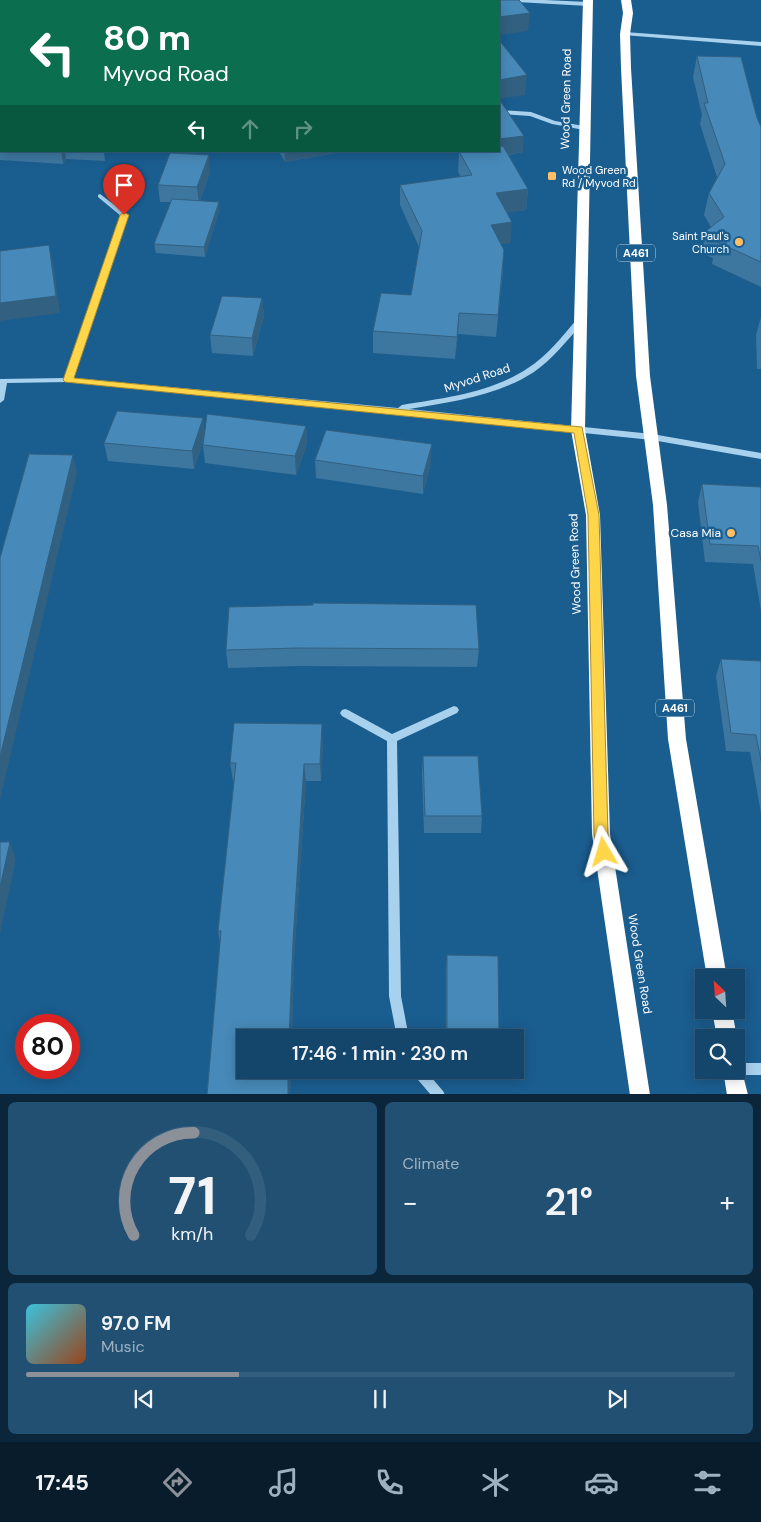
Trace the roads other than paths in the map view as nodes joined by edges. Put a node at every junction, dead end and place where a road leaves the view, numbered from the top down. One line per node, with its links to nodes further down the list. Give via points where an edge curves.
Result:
1 (626, 0): 4 (highway, A461)
2 (588, 2): 3 (street, via 517,0); 7 (highway, Wood Green Road)
3 (500, 3)
4 (625, 34): 5 (street); 15 (highway, A461, via 643,376)
5 (761, 44)
6 (500, 112): 7 (street, via 530,114 554,123)
7 (584, 128): 9 (highway, Wood Green Road)
8 (100, 196): 10 (street, via 124,215)
9 (580, 321): 13 (street, Myvod Road, via 546,359 517,378 440,402); 14 (highway, Wood Green Road)
10 (68, 380): 11 (street, Myvod Road); 13 (street, Myvod Road)
11 (2, 381): 12 (street)
12 (0, 400)
13 (390, 410): 14 (street, Myvod Road)
14 (578, 430): 15 (street, Myvod Road); 27 (highway, Wood Green Road, via 593,515 601,834)
15 (652, 437): 16 (street); 20 (highway, A461, via 677,739)
16 (761, 456)
17 (454, 710): 19 (street)
18 (345, 713): 19 (street)
19 (392, 739): 21 (street, via 394,996)
20 (715, 969)
21 (401, 1029)
22 (745, 1069): 23 (street)
23 (761, 1069)
24 (425, 1079): 26 (street)
25 (734, 1079): 28 (highway)
26 (439, 1094)
27 (640, 1094)
28 (738, 1094)

